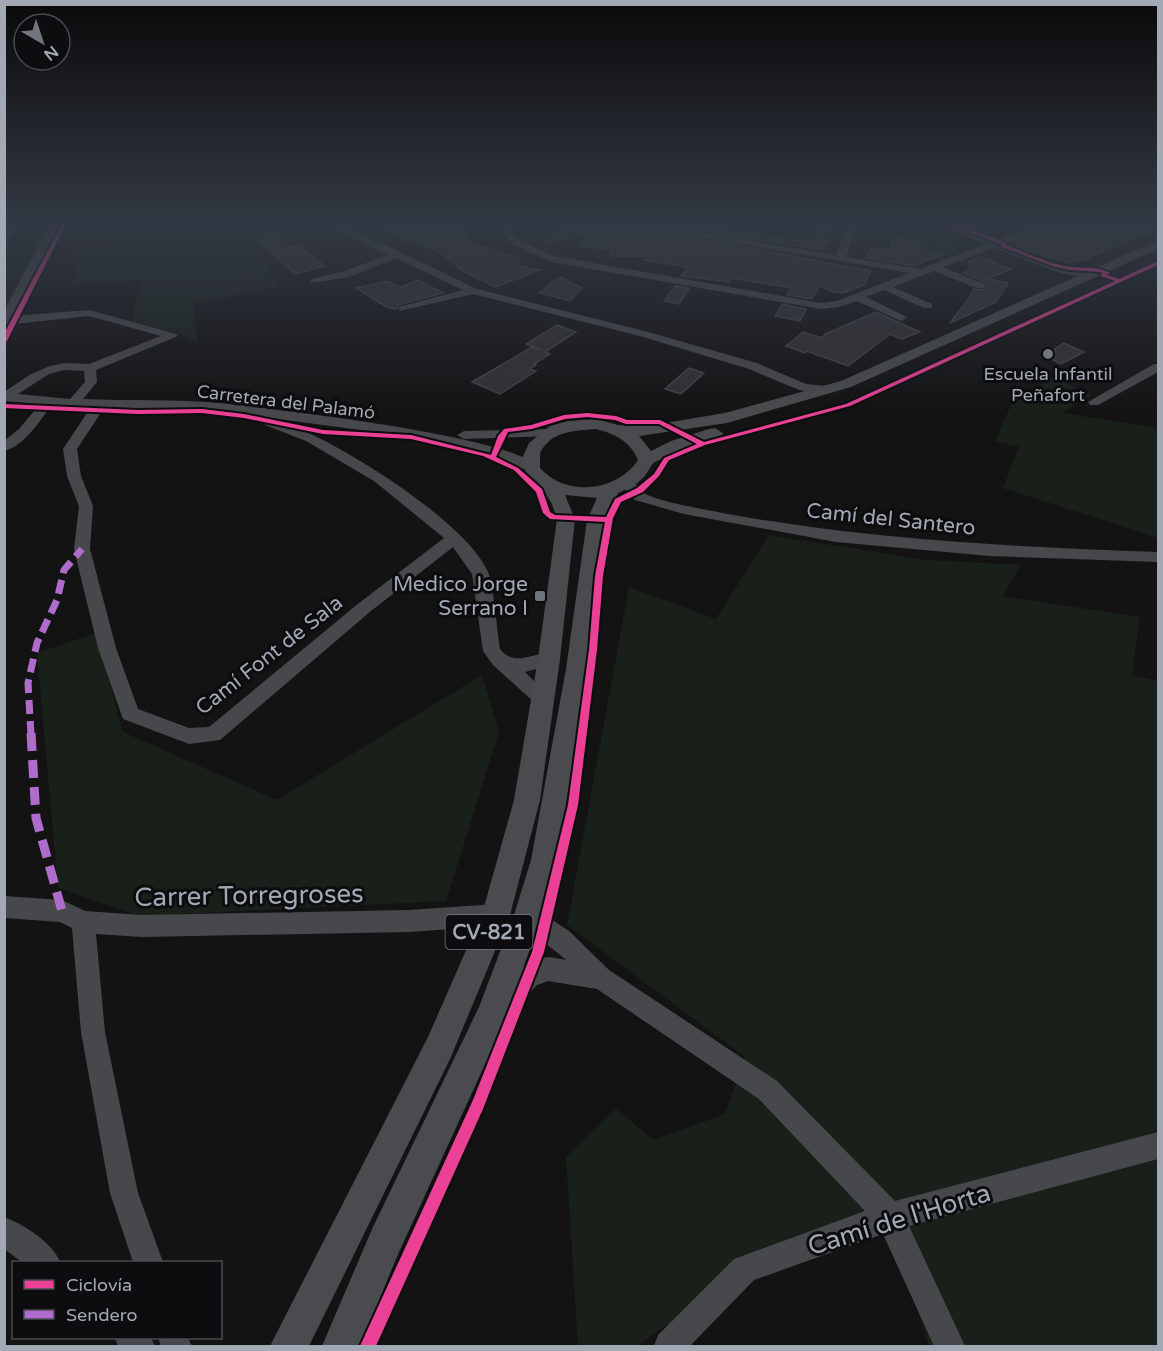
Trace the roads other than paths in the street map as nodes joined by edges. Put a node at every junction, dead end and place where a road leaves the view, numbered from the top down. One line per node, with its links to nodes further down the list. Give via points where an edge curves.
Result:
1 (23, 287): 12 (street)
2 (465, 287): 7 (street)
3 (712, 287): 8 (street, via 821,306)
4 (885, 287): 8 (street); 9 (street)
5 (1064, 287): 16 (main road)
6 (1088, 287): 30 (main road, CV-821, via 861,391 799,412 695,438)
7 (473, 291): 10 (street); 13 (street)
8 (857, 297): 11 (street)
9 (928, 306)
10 (403, 309)
11 (901, 318)
12 (5, 321): 15 (street, via 89,313 171,336)
13 (753, 366): 16 (street, via 803,387); 21 (street, via 779,384)
14 (1158, 367): 19 (street)
15 (90, 368): 17 (street, via 73,365 46,369); 20 (street, via 91,382)
16 (827, 390): 21 (main road)
17 (5, 397): 18 (street, Carretera del Palamó)
18 (49, 401): 20 (street, Carretera del Palamó); 28 (street, via 26,431)
19 (1094, 402)
20 (73, 403): 22 (street, Carretera del Palamó)
21 (783, 404): 25 (main road, via 675,428)
22 (99, 405): 23 (street, Carretera del Palamó, via 218,407); 33 (street, Camí Font de Sala, via 70,449 74,476 86,506 82,549 107,648 130,714 189,736 213,734)
23 (248, 413): 24 (street, Carretera del Palamó); 29 (street)
24 (360, 427): 26 (street, Carretera del Palamó); 29 (street, via 338,434)
25 (619, 430): 27 (main road, via 588,425 562,427); 30 (main road, via 638,443)
26 (420, 434): 27 (street, Carretera del Palamó); 31 (street, Carretera del Palamó, via 486,448)
27 (548, 434): 31 (main road, via 532,448 530,456)
28 (4, 447)
29 (333, 450): 33 (street, via 379,478)
30 (647, 460): 32 (main road, CV-821, via 642,472)
31 (541, 476): 32 (main road, via 579,491); 35 (main road, CV-821, via 561,504 566,519)
32 (619, 487): 34 (street, Camí del Santero, via 688,511 836,537 990,551); 40 (main road, CV-821, via 596,520 577,669 544,860)
33 (454, 538): 36 (street, via 480,573 492,651)
34 (1158, 557)
35 (549, 659): 36 (street, via 525,666); 37 (main road, CV-821)
36 (499, 660): 37 (street)
37 (543, 699): 39 (main road, CV-821, via 527,800)
38 (4, 907): 41 (street, Carrer Torregroses)
39 (496, 915): 41 (street, Carrer Torregroses, via 386,922 142,926); 49 (main road, CV-821, via 440,1048)
40 (528, 915): 42 (street, via 561,939); 43 (main road, CV-821)
41 (72, 916): 47 (street, via 124,1193)
42 (601, 978): 43 (street, via 548,969 529,977); 45 (street, via 768,1090)
43 (492, 1014): 50 (main road, CV-821, via 386,1240)
44 (1158, 1146): 45 (street, Camí de l'Horta)
45 (890, 1217): 51 (street, Camí de l'Horta, via 744,1269); 52 (street)
46 (4, 1231): 48 (street)
47 (142, 1258)
48 (42, 1261)
49 (289, 1347)
50 (341, 1347)
51 (669, 1347)
52 (950, 1347)

